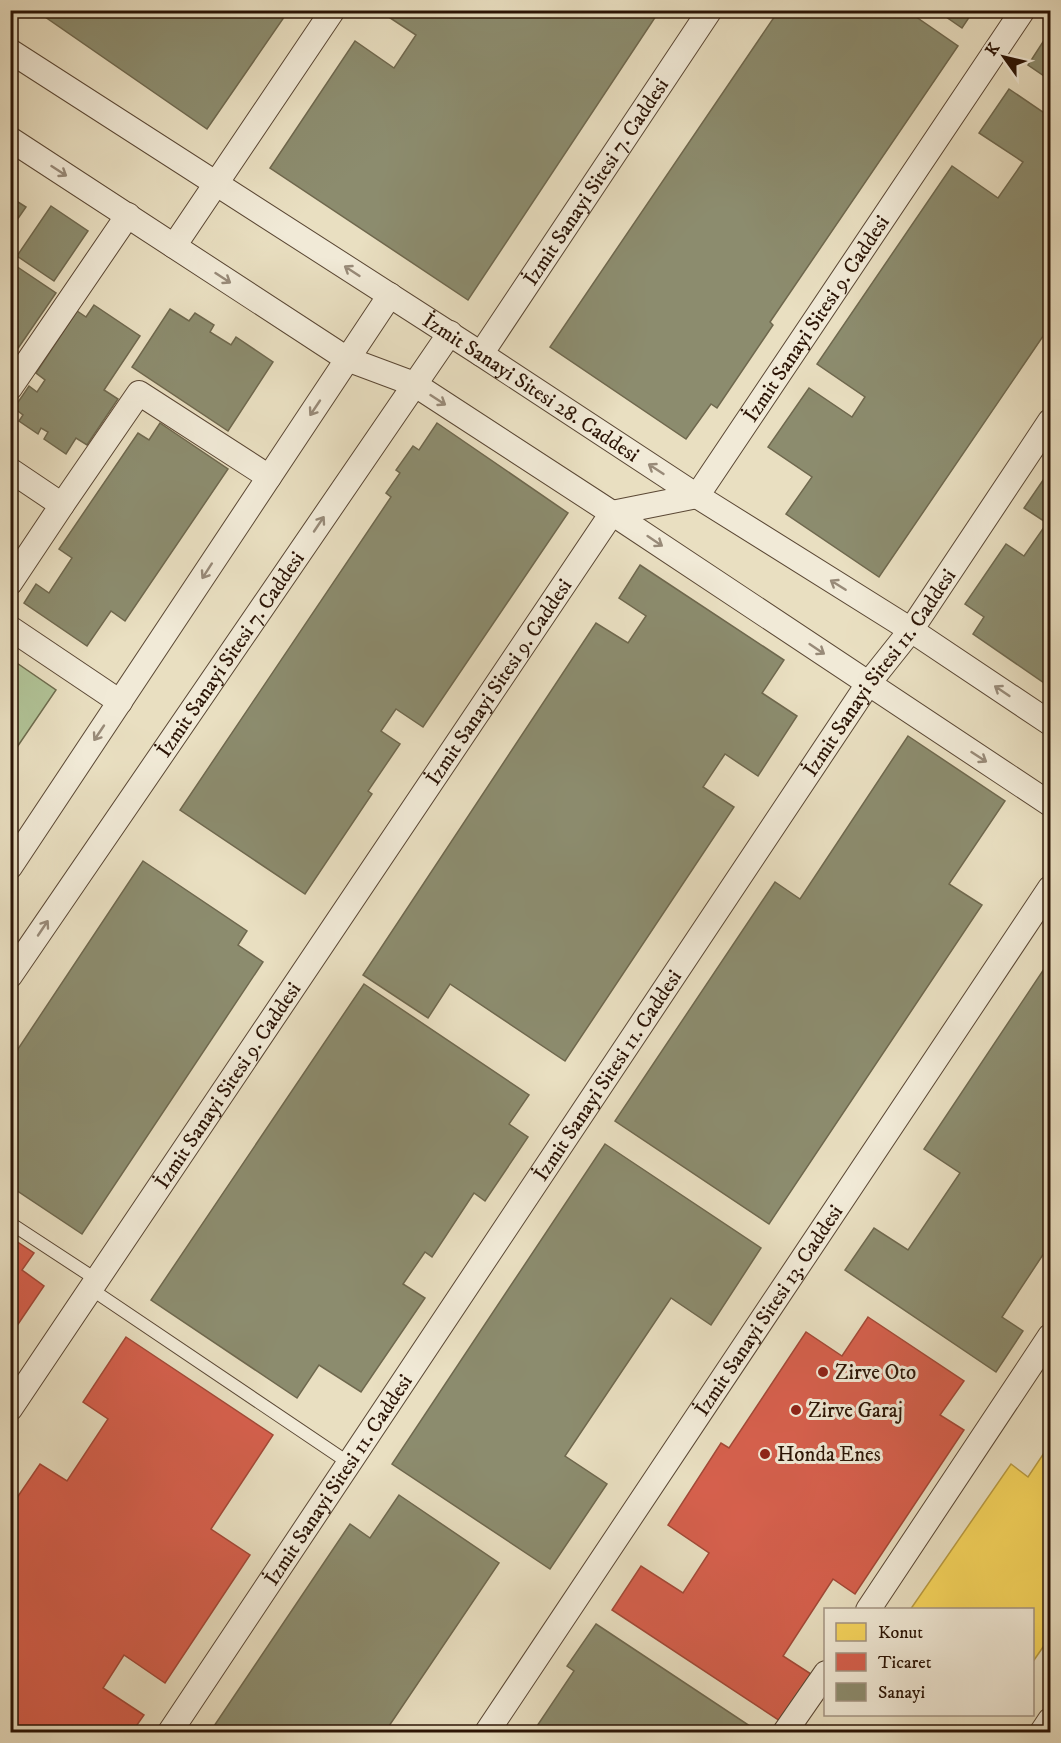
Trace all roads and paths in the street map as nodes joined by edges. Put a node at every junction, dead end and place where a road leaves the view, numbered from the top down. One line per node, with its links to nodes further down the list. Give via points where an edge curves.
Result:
1 (333, 10): 6 (street)
2 (710, 10): 11 (street, İzmit Sanayi Sitesi 7. Caddesi)
3 (1023, 10): 18 (street, İzmit Sanayi Sitesi 9. Caddesi)
4 (10, 51): 6 (street, İzmit Sanayi Sitesi 28. Caddesi)
5 (10, 139): 7 (street, one-way to 7)
6 (216, 184): 8 (street); 9 (street, İzmit Sanayi Sitesi 28. Caddesi, one-way to 6)
7 (128, 215): 8 (street); 14 (street)
8 (174, 246): 12 (street, one-way to 12)
9 (390, 295): 10 (street, İzmit Sanayi Sitesi 28. Caddesi); 12 (street)
10 (450, 333): 11 (street, İzmit Sanayi Sitesi 28. Caddesi); 13 (street, İzmit Sanayi Sitesi 7. Caddesi)
11 (481, 354): 18 (street, İzmit Sanayi Sitesi 28. Caddesi, one-way to 11)
12 (347, 359): 13 (street); 17 (street, one-way to 17)
13 (414, 384): 20 (street, one-way to 20); 30 (street, İzmit Sanayi Sitesi 7. Caddesi, one-way to 13)
14 (10, 388)
15 (1050, 421): 23 (street, İzmit Sanayi Sitesi 11. Caddesi)
16 (10, 470): 19 (street)
17 (269, 477): 19 (street, via 139,393); 25 (street, one-way to 25)
18 (697, 496): 20 (street); 23 (street, İzmit Sanayi Sitesi 28. Caddesi, one-way to 18)
19 (62, 505): 21 (street)
20 (612, 513): 24 (street, one-way to 24); 32 (street, İzmit Sanayi Sitesi 9. Caddesi)
21 (10, 583)
22 (10, 628): 25 (street)
23 (911, 630): 24 (street, İzmit Sanayi Sitesi 11. Caddesi); 26 (street, İzmit Sanayi Sitesi 28. Caddesi, one-way to 23)
24 (868, 684): 27 (street, one-way to 27); 35 (street, İzmit Sanayi Sitesi 11. Caddesi)
25 (120, 702): 28 (street, one-way to 28)
26 (1050, 723)
27 (1050, 804)
28 (10, 867)
29 (1050, 888): 40 (street, İzmit Sanayi Sitesi 13. Caddesi)
30 (10, 976)
31 (10, 1224): 32 (lane)
32 (94, 1285): 34 (street, İzmit Sanayi Sitesi 9. Caddesi); 35 (lane)
33 (1050, 1336): 36 (street)
34 (10, 1409)
35 (349, 1463): 39 (street, İzmit Sanayi Sitesi 11. Caddesi)
36 (869, 1608)
37 (824, 1675): 41 (street)
38 (1050, 1720): 42 (street)
39 (170, 1732)
40 (487, 1732)
41 (786, 1732)
42 (1042, 1732)

